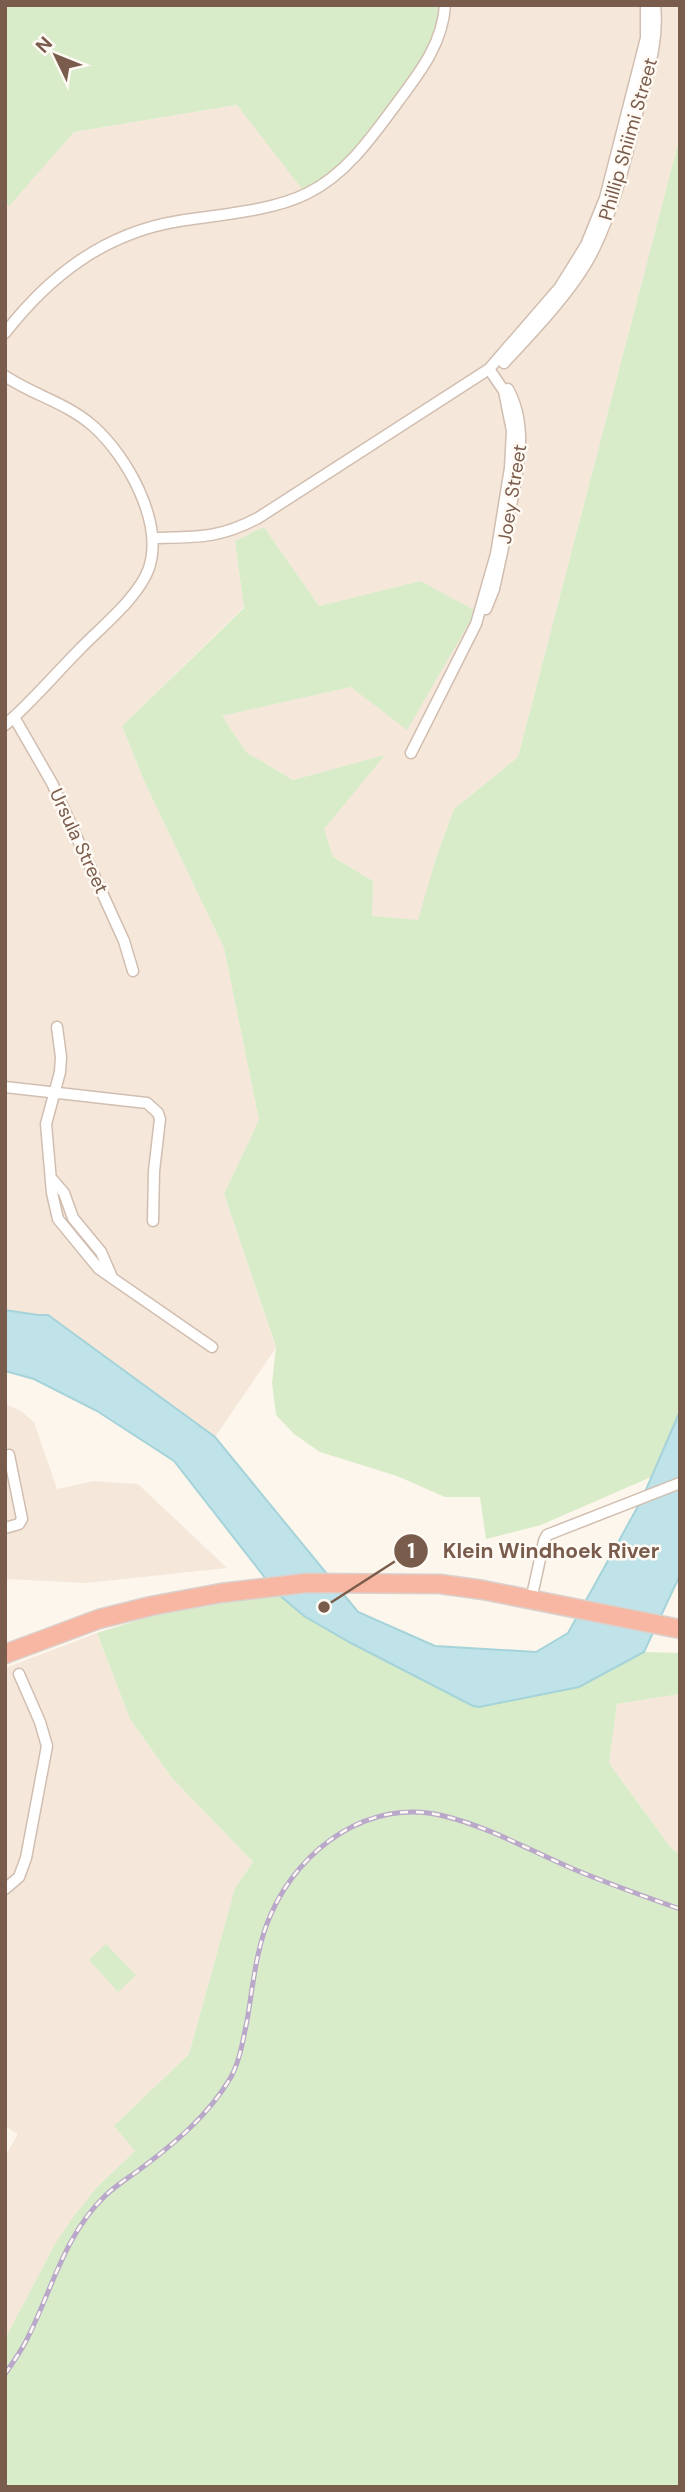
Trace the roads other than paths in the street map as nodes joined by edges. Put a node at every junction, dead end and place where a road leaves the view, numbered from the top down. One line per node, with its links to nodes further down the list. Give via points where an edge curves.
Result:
1 (445, 5): 4 (street, via 440,34 415,79 364,146 325,183 292,199 138,231 107,244 54,278)
2 (646, 5): 5 (street, Phillip Shiimi Street, via 646,38 636,82 605,198 586,245 560,286)
3 (656, 5): 5 (street, Phillip Shiimi Street, via 650,62 620,179 595,248 572,284)
4 (5, 333)
5 (493, 369): 7 (street, Phillip Shiimi Street, via 374,448 360,452 234,530 209,536); 10 (street, Joey Street, via 518,411 521,430 501,562 482,616)
6 (5, 376): 7 (street, via 94,427 138,487)
7 (153, 538): 8 (street, via 148,569 131,596)
8 (14, 717): 9 (street); 11 (street, Ursula Street, via 52,783 124,940)
9 (5, 725)
10 (411, 753)
11 (133, 971)
12 (57, 1027): 14 (street, via 61,1057)
13 (5, 1087): 14 (street)
14 (53, 1093): 15 (street, via 46,1124); 16 (street, via 147,1103 158,1113)
15 (51, 1178): 17 (street, via 64,1193 73,1218); 18 (street, via 58,1219)
16 (153, 1221)
17 (96, 1245): 18 (street); 19 (street)
18 (85, 1254): 19 (street)
19 (111, 1276): 20 (street)
20 (212, 1347)
21 (9, 1455): 23 (street, via 22,1519)
22 (680, 1483): 25 (street, via 547,1535)
23 (5, 1528)
24 (220, 1593): 25 (highway, via 364,1582 440,1584); 27 (highway, via 155,1597 85,1615); 28 (highway, via 99,1619)
25 (531, 1600): 26 (highway)
26 (680, 1629)
27 (5, 1644)
28 (5, 1654)
29 (19, 1674): 30 (street, via 47,1746 26,1858 19,1877)
30 (5, 1889)

